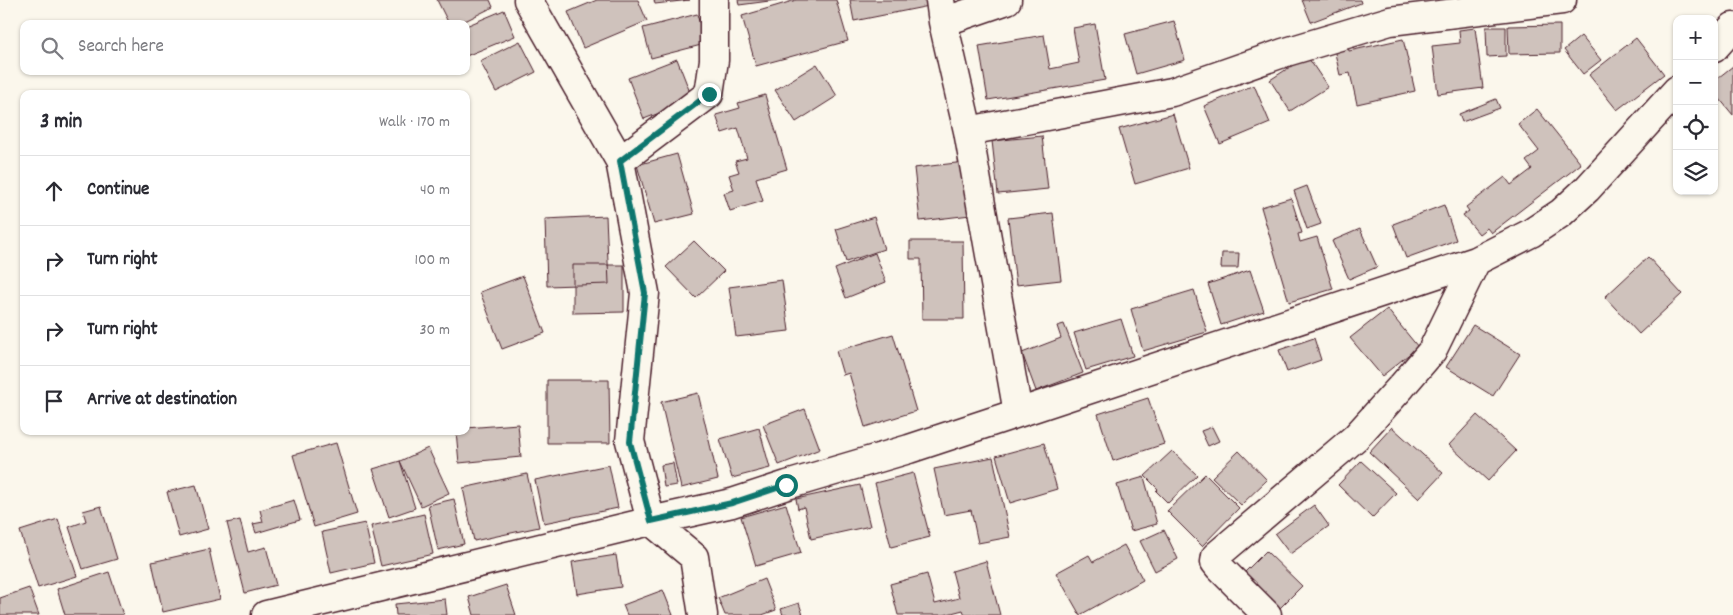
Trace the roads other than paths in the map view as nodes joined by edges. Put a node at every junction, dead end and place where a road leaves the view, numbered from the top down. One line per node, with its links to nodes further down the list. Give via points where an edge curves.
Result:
1 (528, 0): 11 (street)
2 (714, 0): 11 (street, via 714,60 709,94)
3 (1008, 0): 6 (street)
4 (1562, 0): 5 (street)
5 (1386, 10): 10 (street, via 1283,53 1172,92)
6 (942, 11): 10 (street)
7 (1733, 27): 8 (street)
8 (1718, 44)
9 (1673, 94): 12 (street, via 1561,213 1531,233)
10 (968, 131): 13 (street)
11 (620, 161): 14 (street, via 645,293 630,442)
12 (1476, 261): 13 (street); 17 (street, via 1432,351 1402,386 1356,437 1216,556 1218,567)
13 (1018, 413): 14 (street, via 732,503)
14 (651, 521): 15 (street); 16 (street, via 694,557)
15 (266, 615)
16 (703, 615)
17 (1267, 615)

